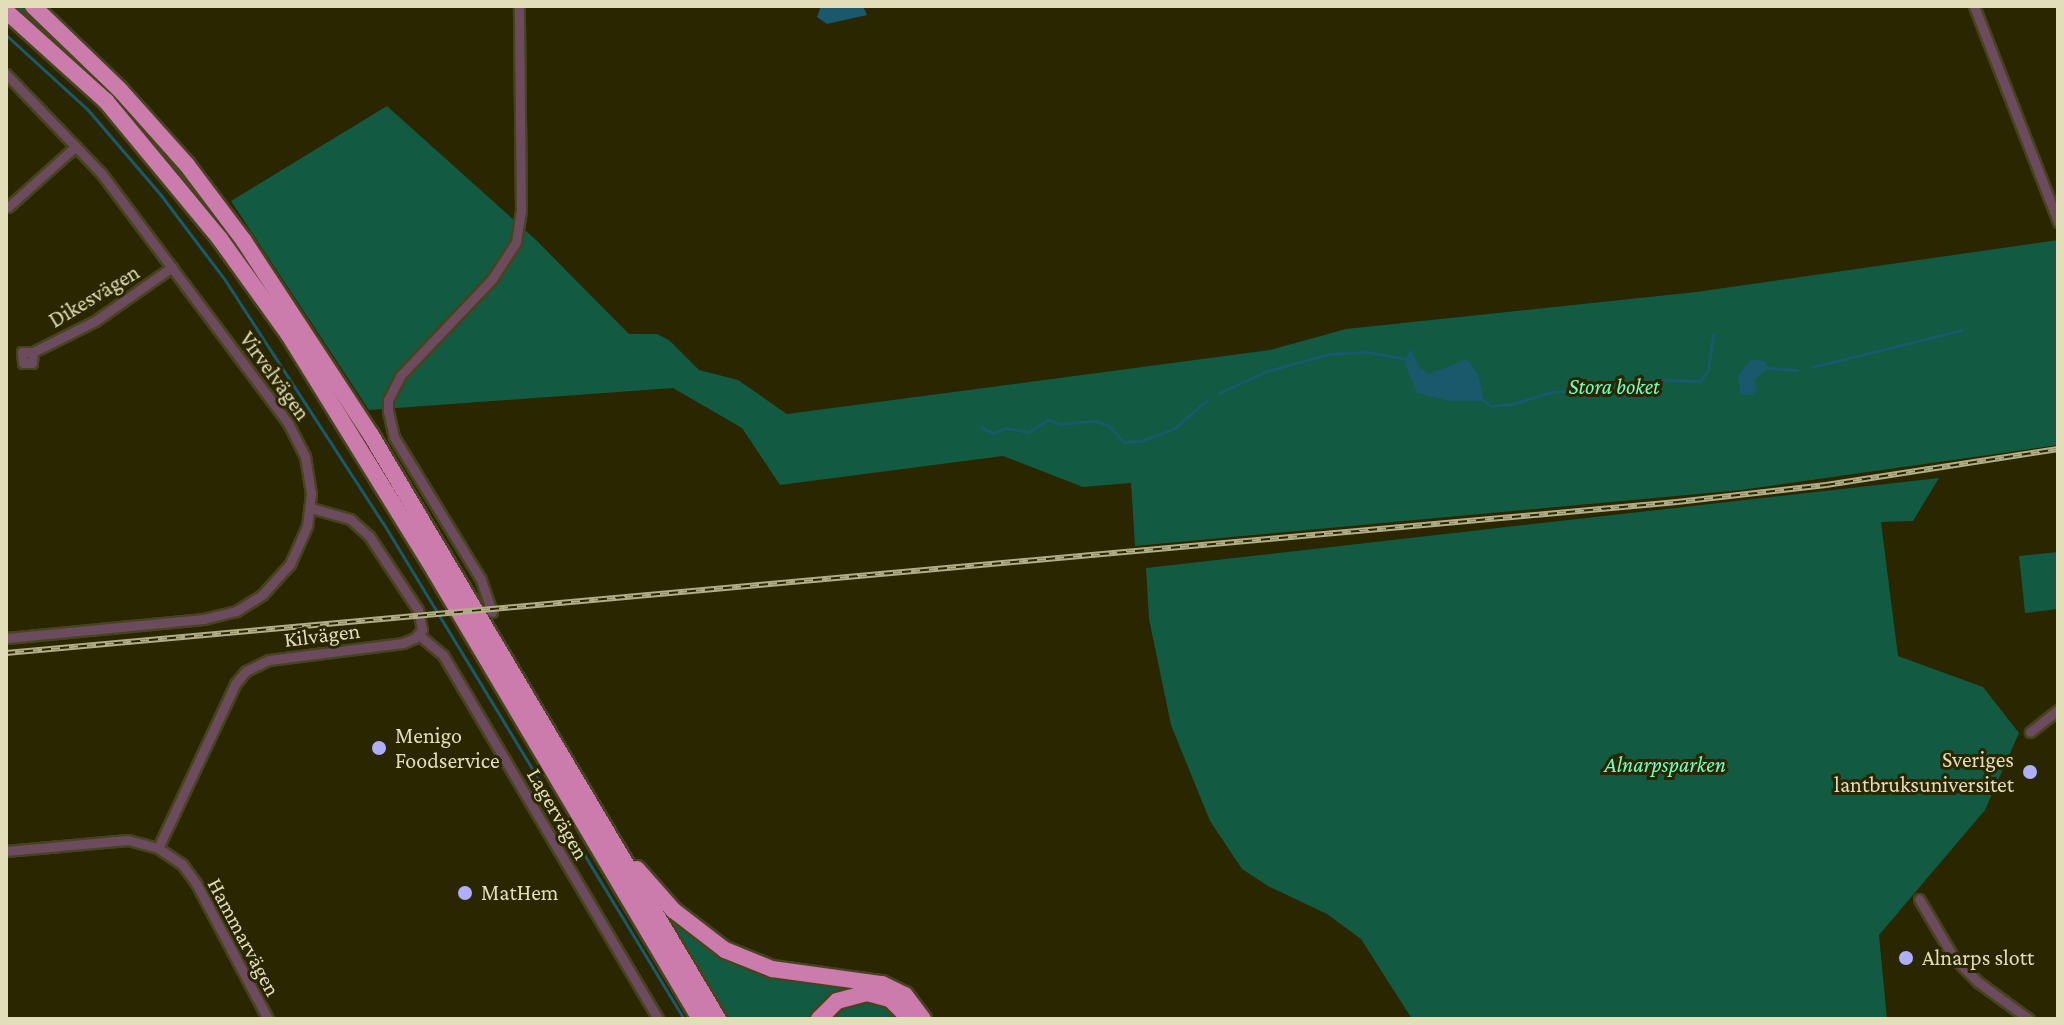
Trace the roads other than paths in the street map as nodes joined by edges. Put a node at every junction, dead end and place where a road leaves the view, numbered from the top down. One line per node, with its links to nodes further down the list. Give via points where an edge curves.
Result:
1 (33, 6): 17 (highway, via 120,90 187,165 244,241 371,435)
2 (519, 6): 12 (street, via 521,211 516,242 492,279 400,376 388,400 394,437 480,578)
3 (1974, 6): 8 (street)
4 (6, 11): 23 (highway, via 106,101 220,239 289,335)
5 (6, 74): 6 (street, Virvelvägen)
6 (76, 146): 7 (street); 9 (street, Virvelvägen)
7 (8, 207)
8 (2058, 222)
9 (172, 267): 10 (street, Dikesvägen, via 111,312); 11 (street, Virvelvägen, via 296,435 308,467)
10 (33, 352)
11 (311, 508): 13 (street, via 350,519 369,536 422,618); 14 (street, Virvelvägen, via 290,564 262,595 236,611 204,619)
12 (492, 612)
13 (419, 635): 18 (street, Kilvägen, via 403,643 269,660 246,671 235,684); 22 (street, Lagervägen, via 443,655)
14 (6, 638)
15 (2058, 710): 16 (street)
16 (2030, 732)
17 (607, 833): 24 (highway); 27 (highway, via 673,910 725,950 772,969 882,984 905,995)
18 (158, 848): 19 (street, Hammarvägen, via 128,840); 21 (street, Hammarvägen, via 182,864 196,883)
19 (6, 851)
20 (1919, 899): 28 (street, via 1954,958)
21 (268, 1019)
22 (658, 1019)
23 (700, 1019)
24 (718, 1019)
25 (819, 1019): 26 (highway, via 837,1001 867,993 890,999)
26 (910, 1019)
27 (923, 1019)
28 (2029, 1019)

